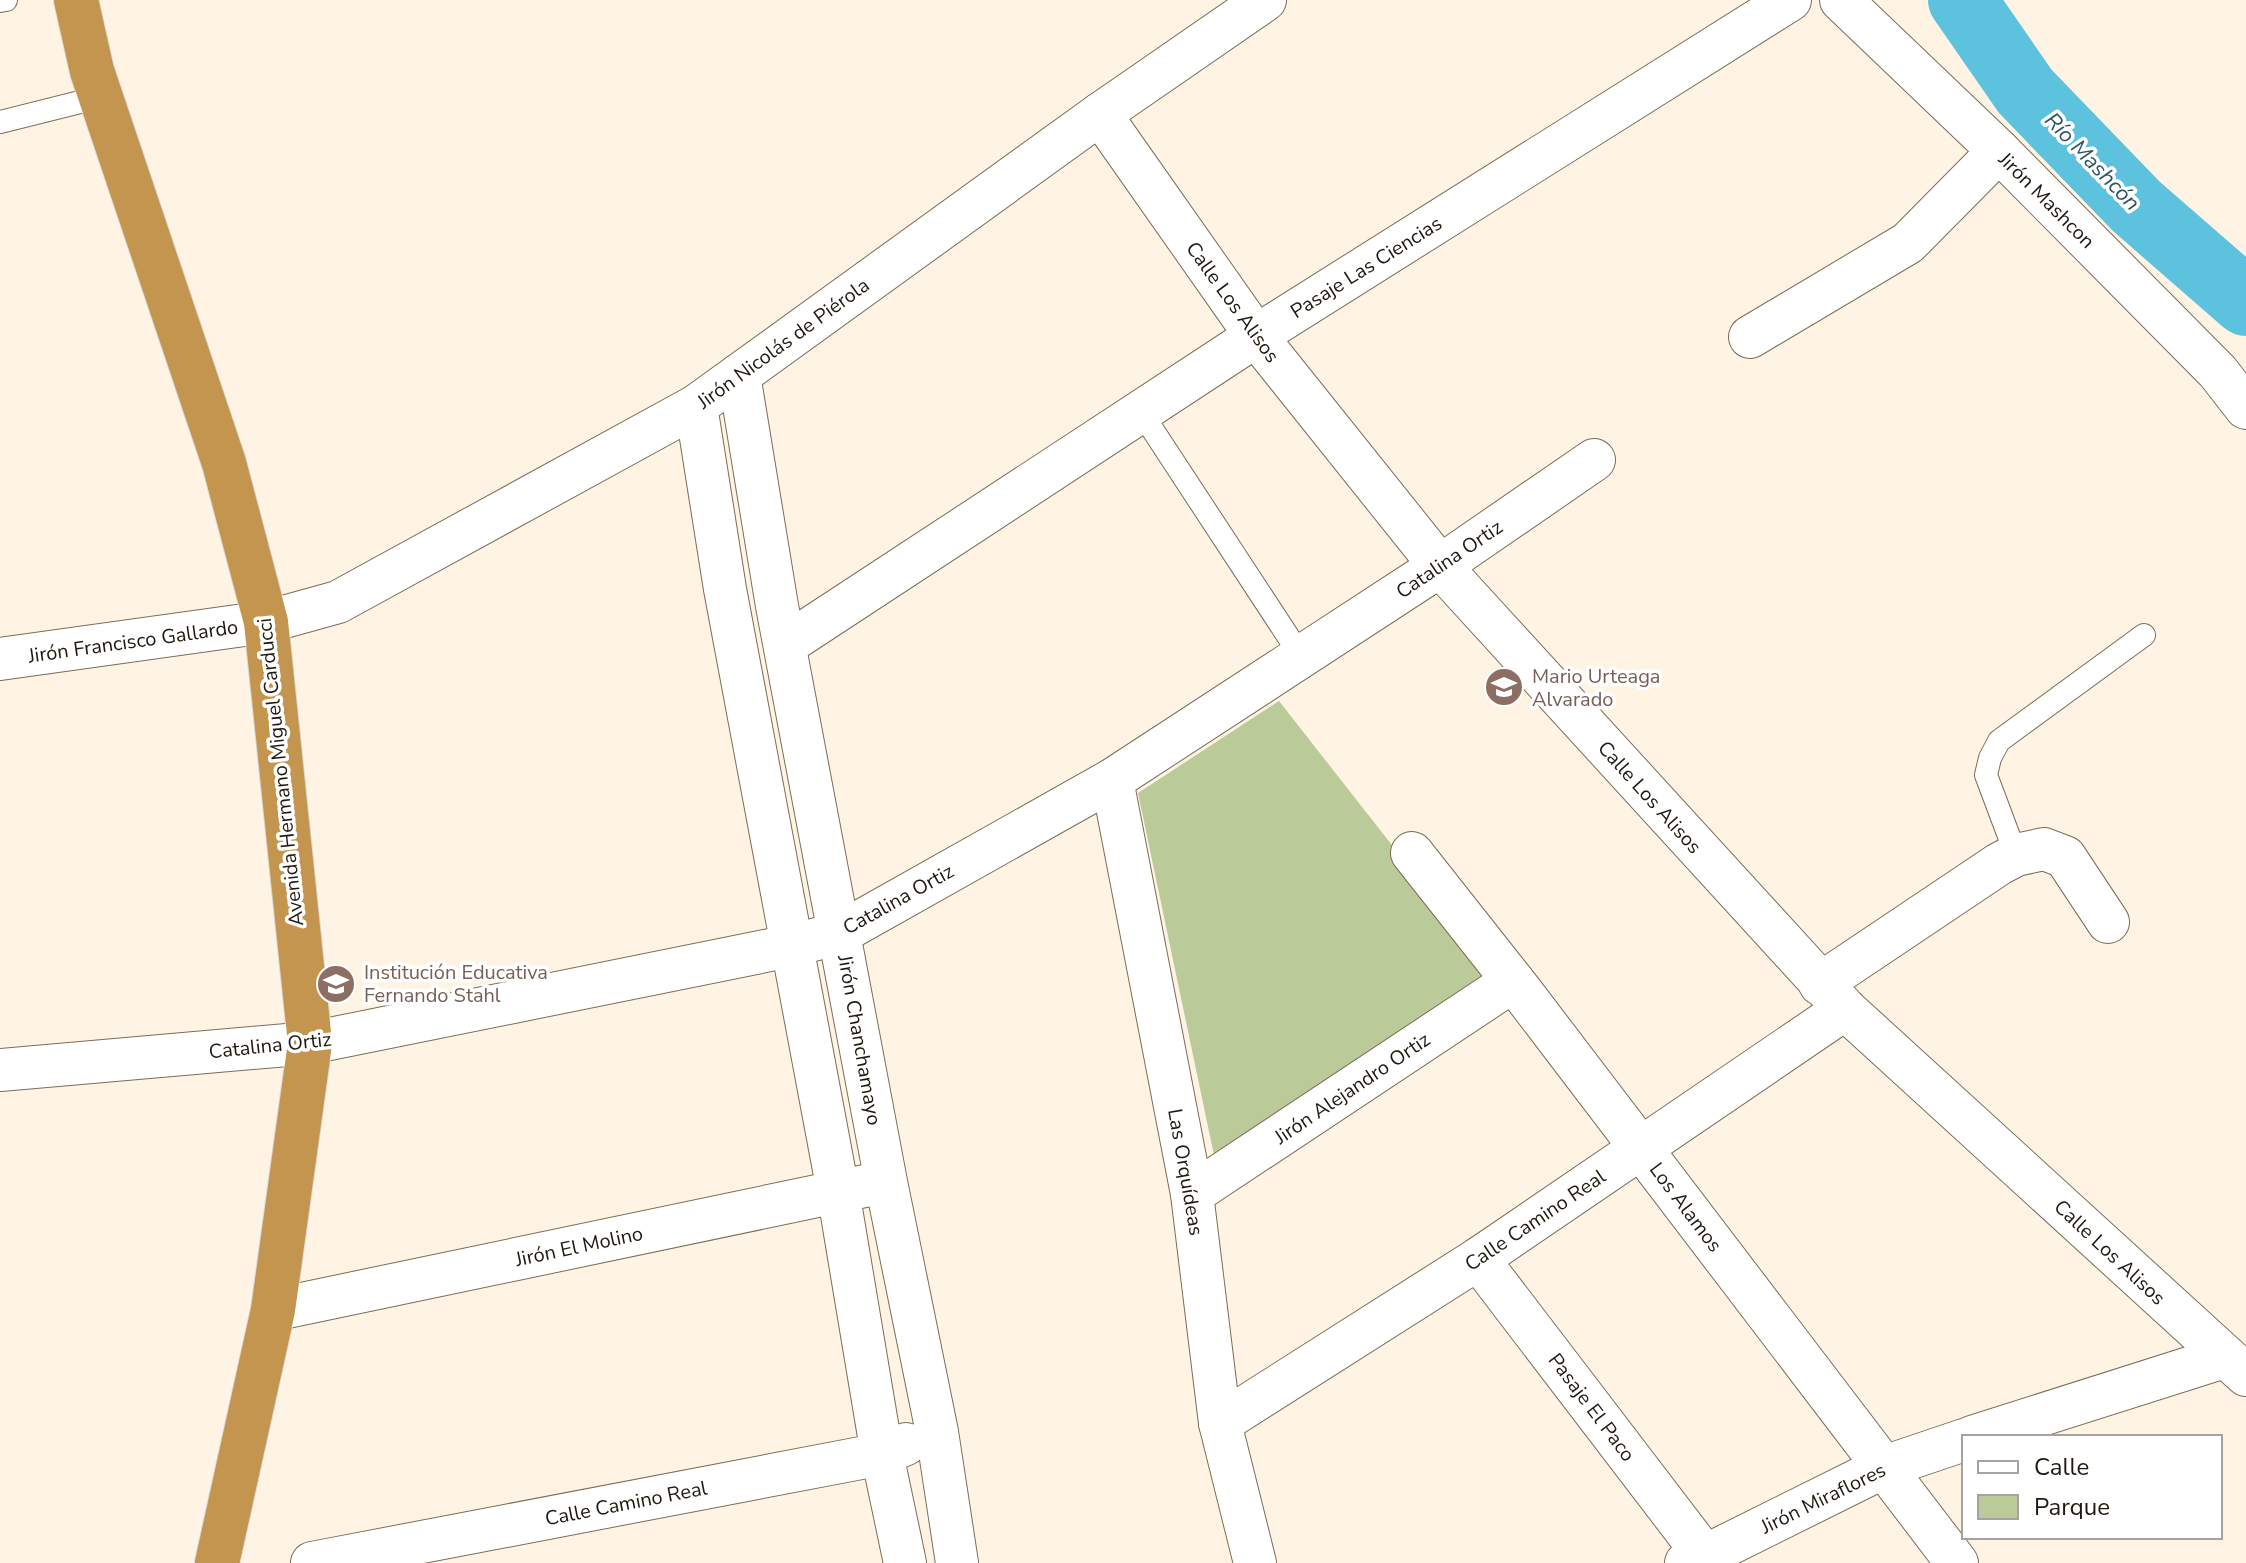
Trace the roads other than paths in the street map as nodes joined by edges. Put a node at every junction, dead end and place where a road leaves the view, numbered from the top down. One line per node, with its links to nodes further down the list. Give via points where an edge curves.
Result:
1 (76, 0): 5 (highway, Avenida Hermano Miguel Carducci)
2 (1265, 0): 6 (street, Jirón Nicolás de Piérola)
3 (1790, 0): 9 (street, Pasaje Las Ciencias)
4 (1841, 0): 8 (street, Jirón Mashcon)
5 (100, 97): 7 (lane); 17 (highway, Avenida Hermano Miguel Carducci, via 224,463)
6 (1100, 114): 9 (street, Calle Los Alisos); 11 (street, Jirón Nicolás de Piérola)
7 (0, 122)
8 (1999, 151): 10 (street, via 1908,243); 13 (street, Jirón Mashcon, via 2218,372)
9 (1256, 336): 14 (street, Pasaje Las Ciencias); 16 (street, Calle Los Alisos)
10 (1750, 337)
11 (739, 375): 12 (street, Jirón Nicolás de Piérola); 19 (street, Jirón Chanchamayo)
12 (696, 406): 17 (street, Jirón Nicolás de Piérola, via 338,602); 27 (street)
13 (2246, 408)
14 (1141, 412): 19 (street, Pasaje Las Ciencias); 20 (lane)
15 (1594, 460): 16 (street, Catalina Ortiz)
16 (1440, 566): 20 (street, Catalina Ortiz); 29 (street, Calle Los Alisos)
17 (266, 622): 21 (street, Jirón Francisco Gallardo); 30 (highway, Avenida Hermano Miguel Carducci)
18 (2144, 635): 24 (lane, via 1999,741 1986,775)
19 (785, 645): 26 (street, Jirón Chanchamayo)
20 (1301, 656): 22 (street, Catalina Ortiz)
21 (0, 659)
22 (1112, 780): 26 (street, Catalina Ortiz); 35 (street, Las Orquídeas)
23 (1412, 853): 28 (street, Los Alamos)
24 (2016, 855): 25 (street, via 2044,849 2065,857); 29 (street, Calle Camino Real, via 1986,873)
25 (2108, 922)
26 (840, 933): 27 (street, Catalina Ortiz); 33 (street, Jirón Chanchamayo)
27 (790, 946): 30 (street, Catalina Ortiz); 34 (street)
28 (1513, 981): 32 (street, Los Alamos); 35 (street, Jirón Alejandro Ortiz)
29 (1833, 996): 32 (street, Calle Camino Real); 38 (street, Calle Los Alisos)
30 (310, 1043): 31 (street, Catalina Ortiz); 37 (highway, Avenida Hermano Miguel Carducci)
31 (0, 1070)
32 (1641, 1148): 36 (street, Calle Camino Real); 44 (street, Los Alamos)
33 (886, 1182): 34 (street, Jirón El Molino); 40 (street, Jirón Chanchamayo)
34 (838, 1191): 37 (street, Jirón El Molino); 43 (street)
35 (1192, 1194): 39 (street, Las Orquídeas)
36 (1478, 1259): 39 (street, Calle Camino Real); 45 (street, Pasaje El Paco)
37 (273, 1310): 46 (highway, Avenida Hermano Miguel Carducci)
38 (2235, 1366): 41 (street)
39 (1220, 1423): 50 (street, Las Orquídeas)
40 (937, 1432): 43 (street, Calle Camino Real); 49 (street, Jirón Chanchamayo)
41 (1979, 1435)
42 (1962, 1441): 44 (street, Jirón Miraflores)
43 (882, 1454): 47 (street, Calle Camino Real); 48 (street)
44 (1884, 1467): 45 (street, Jirón Miraflores); 51 (street, Los Alamos)
45 (1695, 1560)
46 (217, 1563)
47 (312, 1563)
48 (905, 1563)
49 (957, 1563)
50 (1255, 1563)
51 (1957, 1563)

